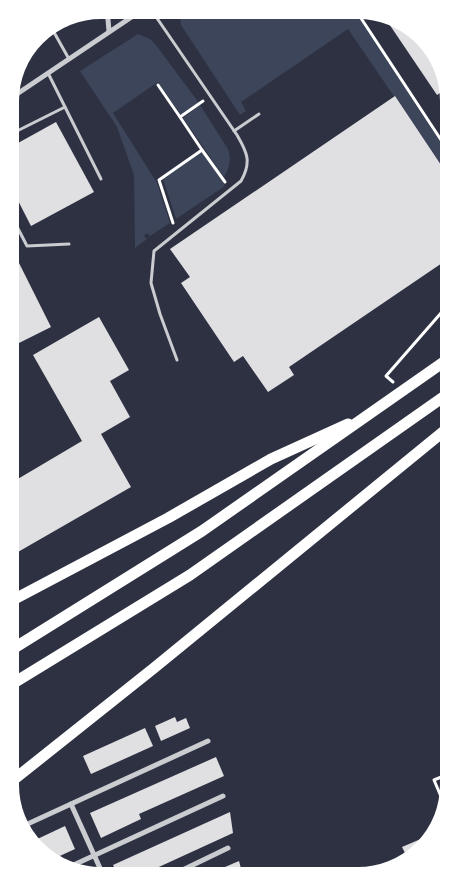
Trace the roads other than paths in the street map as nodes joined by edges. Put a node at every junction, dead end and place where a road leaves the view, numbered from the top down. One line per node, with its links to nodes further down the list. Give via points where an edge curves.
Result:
1 (108, 16): 5 (street)
2 (133, 16): 5 (street)
3 (155, 16): 12 (lane)
4 (54, 31): 6 (lane)
5 (109, 31): 6 (street)
6 (69, 58): 7 (street)
7 (48, 72): 8 (street); 9 (lane)
8 (17, 94)
9 (65, 107): 11 (lane); 13 (lane)
10 (259, 114): 12 (lane)
11 (16, 131)
12 (234, 131): 16 (lane, via 247,153 246,173 241,181 154,251 151,283)
13 (101, 179)
14 (16, 224): 15 (lane, via 28,246)
15 (69, 244)
16 (177, 360)
17 (443, 363): 19 (highway)
18 (443, 397): 23 (highway, via 190,575)
19 (375, 411): 21 (highway, via 271,459); 22 (highway, via 202,531)
20 (443, 432): 25 (highway)
21 (16, 598)
22 (16, 647)
23 (16, 682)
24 (208, 741): 27 (street)
25 (16, 778)
26 (223, 796): 30 (street)
27 (71, 804): 28 (street); 30 (street)
28 (26, 824)
29 (228, 848): 33 (street)
30 (94, 855): 31 (street); 32 (street)
31 (74, 865)
32 (100, 870)
33 (182, 870)

